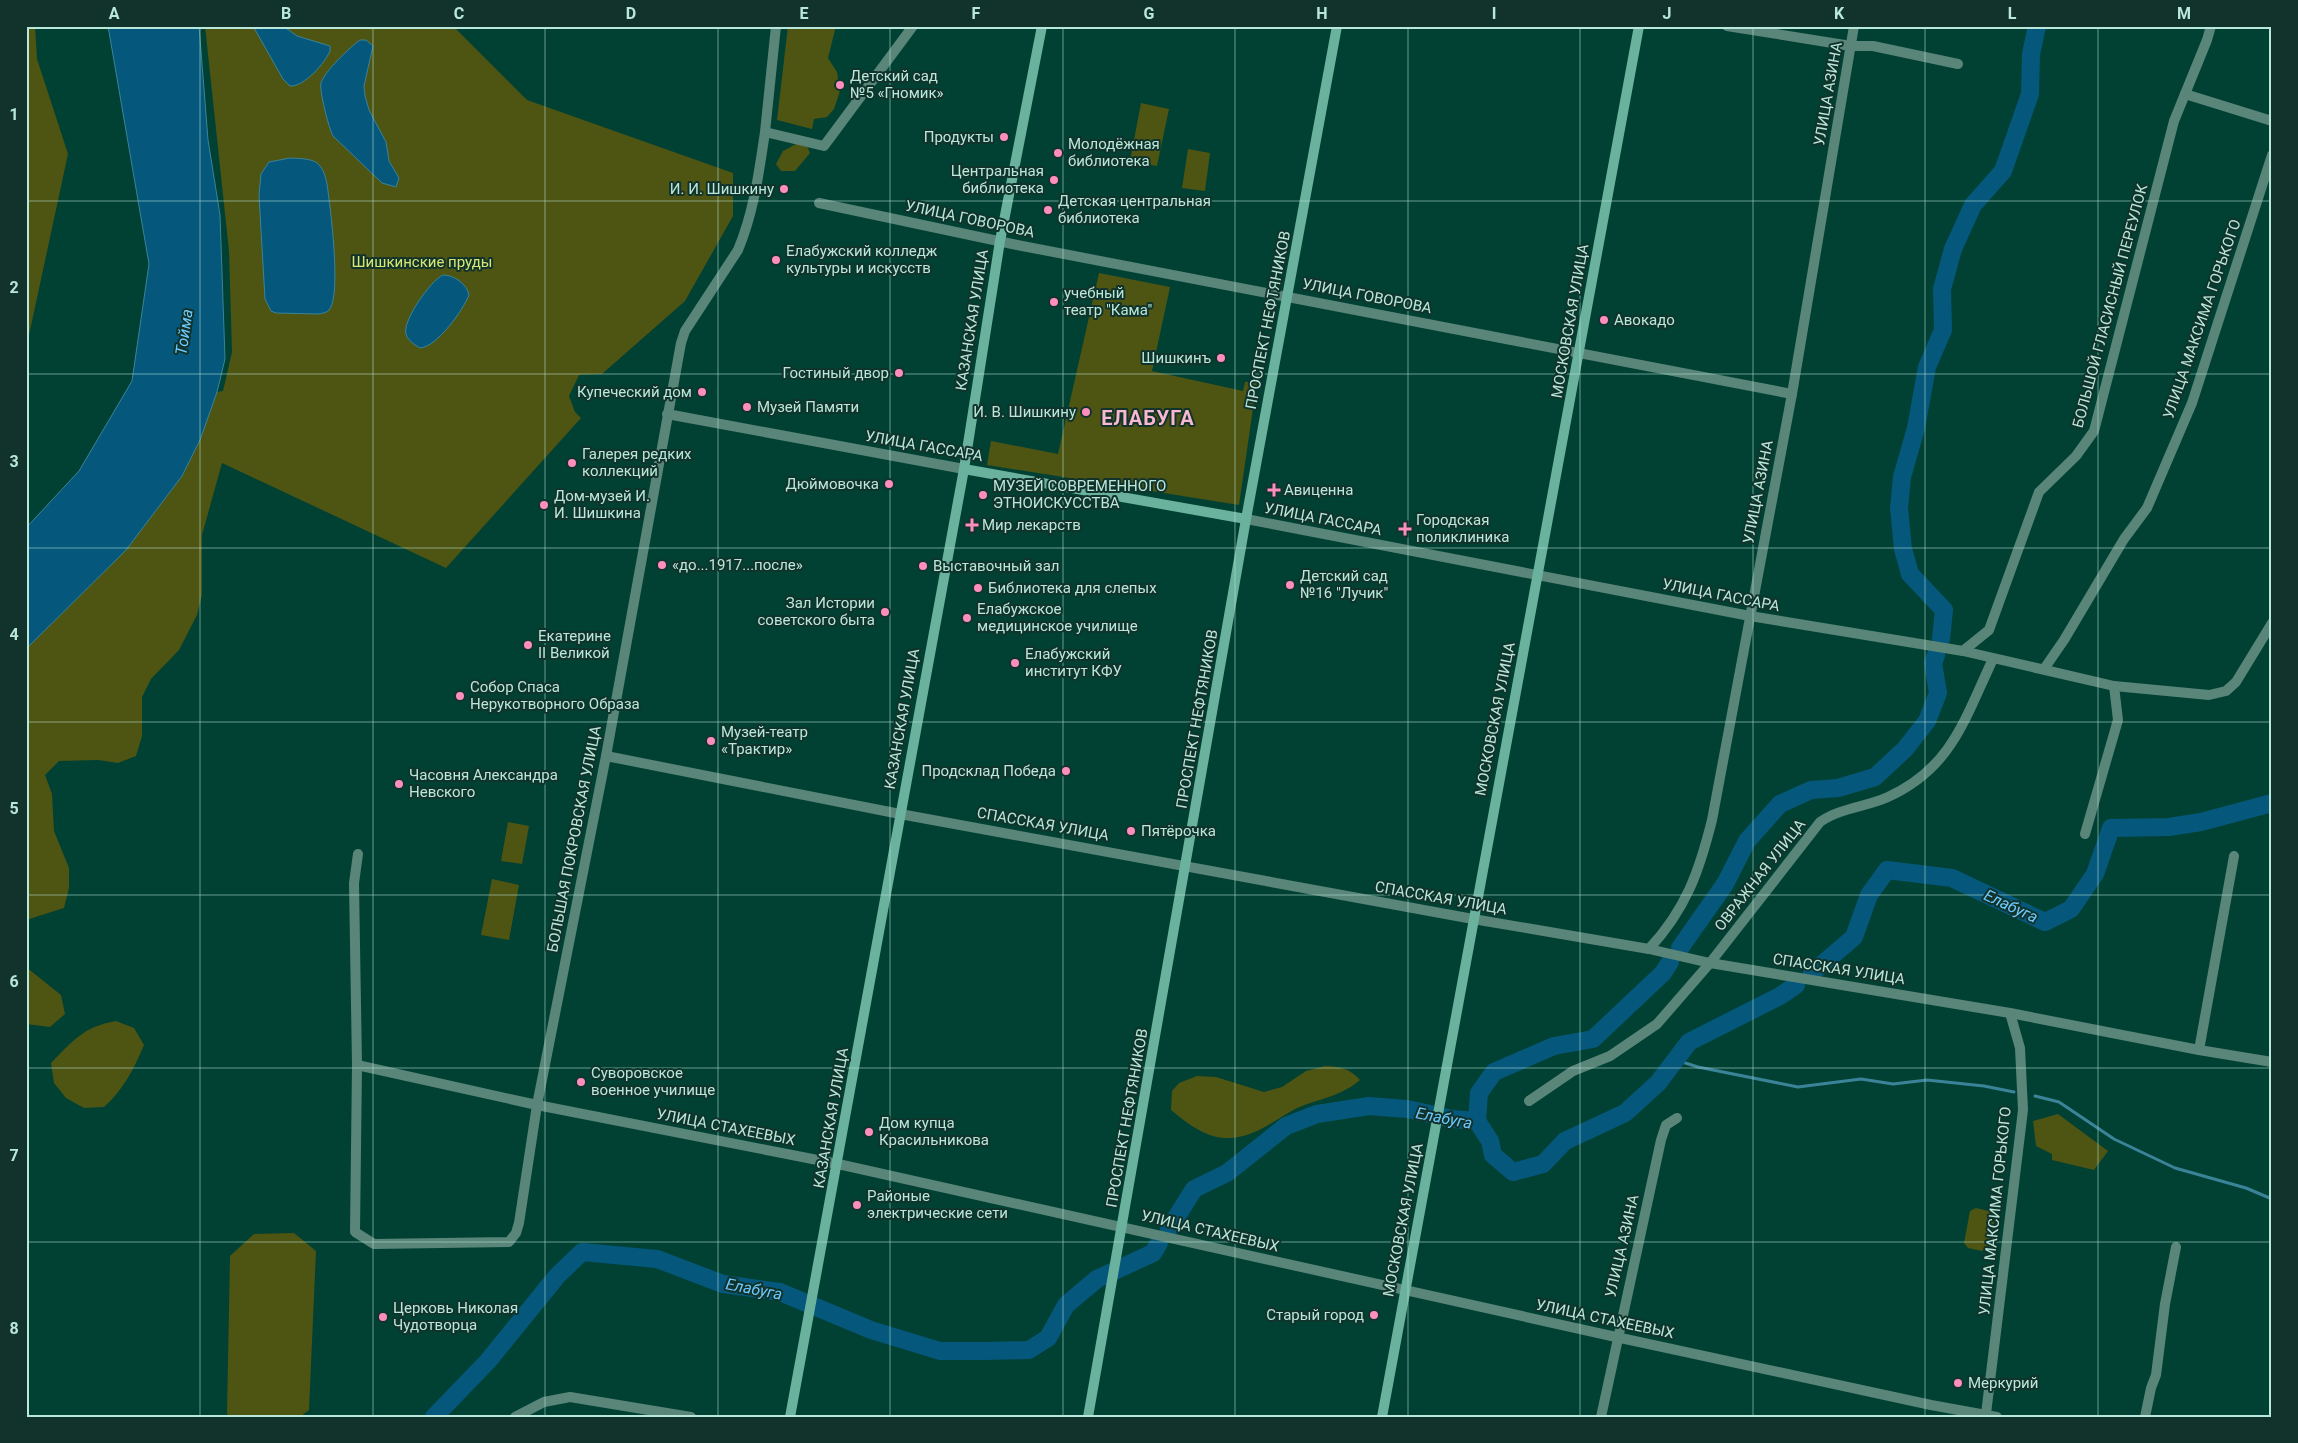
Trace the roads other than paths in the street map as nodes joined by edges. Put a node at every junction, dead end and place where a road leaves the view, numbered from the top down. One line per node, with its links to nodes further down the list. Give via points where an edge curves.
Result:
1 (776, 26): 13 (street, БОЛЬШАЯ ПОКРОВСКАЯ УЛИЦА)
2 (912, 26): 13 (street, via 824,146)
3 (1042, 26): 16 (main road, КАЗАНСКАЯ УЛИЦА)
4 (1337, 26): 17 (main road, ПРОСПЕКТ НЕФТЯНИКОВ)
5 (1639, 26): 18 (main road, МОСКОВСКАЯ УЛИЦА)
6 (1727, 26): 9 (street)
7 (1854, 26): 9 (street, УЛИЦА АЗИНА)
8 (2211, 26): 11 (street, БОЛЬШОЙ ГЛАСИСНЫЙ ПЕРЕУЛОК)
9 (1851, 46): 10 (street, via 1872,46); 19 (street, УЛИЦА АЗИНА)
10 (1958, 64)
11 (2185, 94): 12 (street); 26 (street, БОЛЬШОЙ ГЛАСИСНЫЙ ПЕРЕУЛОК, via 2174,121 2094,431 2076,456 2040,492 1989,630)
12 (2272, 121)
13 (765, 132): 20 (street, БОЛЬШАЯ ПОКРОВСКАЯ УЛИЦА, via 753,206 744,236 685,331)
14 (2272, 155): 28 (street, УЛИЦА МАКСИМА ГОРЬКОГО, via 2192,403 2147,508 2124,539)
15 (819, 203): 16 (street, УЛИЦА ГОВОРОВА)
16 (1000, 241): 17 (street, УЛИЦА ГОВОРОВА); 21 (main road, КАЗАНСКАЯ УЛИЦА)
17 (1288, 296): 18 (street, УЛИЦА ГОВОРОВА); 22 (main road, ПРОСПЕКТ НЕФТЯНИКОВ)
18 (1580, 352): 19 (street, УЛИЦА ГОВОРОВА); 23 (main road, МОСКОВСКАЯ УЛИЦА)
19 (1792, 394): 24 (street, УЛИЦА АЗИНА)
20 (667, 414): 21 (street, УЛИЦА ГАССАРА); 30 (street, БОЛЬШАЯ ПОКРОВСКАЯ УЛИЦА)
21 (964, 469): 22 (main road, УЛИЦА ГАССАРА); 31 (main road, КАЗАНСКАЯ УЛИЦА)
22 (1246, 520): 23 (street, УЛИЦА ГАССАРА); 35 (main road, ПРОСПЕКТ НЕФТЯНИКОВ)
23 (1538, 575): 24 (street, УЛИЦА ГАССАРА); 36 (main road, МОСКОВСКАЯ УЛИЦА)
24 (1750, 616): 26 (street, УЛИЦА ГАССАРА); 37 (street, УЛИЦА АЗИНА, via 1700,868 1669,928)
25 (2272, 623): 29 (street, УЛИЦА ГАССАРА, via 2236,682 2226,691 2209,695)
26 (1963, 651): 27 (street, УЛИЦА ГАССАРА)
27 (1993, 659): 28 (street, УЛИЦА ГАССАРА); 38 (street, ОВРАЖНАЯ УЛИЦА, via 1958,732 1933,769 1898,793 1820,822)
28 (2044, 669): 29 (street, УЛИЦА ГАССАРА)
29 (2114, 686): 32 (street, via 2118,720)
30 (606, 756): 31 (street, СПАССКАЯ УЛИЦА); 44 (street, БОЛЬШАЯ ПОКРОВСКАЯ УЛИЦА)
31 (900, 814): 35 (street, СПАССКАЯ УЛИЦА); 46 (main road, КАЗАНСКАЯ УЛИЦА)
32 (2085, 834)
33 (358, 854): 42 (street, via 354,882)
34 (2234, 856): 40 (street)
35 (1186, 865): 36 (street, СПАССКАЯ УЛИЦА); 47 (main road, ПРОСПЕКТ НЕФТЯНИКОВ)
36 (1473, 919): 37 (street, СПАССКАЯ УЛИЦА); 49 (main road, МОСКОВСКАЯ УЛИЦА)
37 (1649, 949): 38 (street, СПАССКАЯ УЛИЦА)
38 (1710, 963): 39 (street, СПАССКАЯ УЛИЦА); 43 (street, ОВРАЖНАЯ УЛИЦА, via 1657,1024 1610,1056 1573,1071)
39 (2010, 1012): 40 (street, СПАССКАЯ УЛИЦА); 51 (street, УЛИЦА МАКСИМА ГОРЬКОГО, via 2020,1048 2023,1110)
40 (2199, 1050): 41 (street, СПАССКАЯ УЛИЦА)
41 (2272, 1062)
42 (357, 1065): 44 (street, УЛИЦА СТАХЕЕВЫХ); 44 (street, БОЛЬШАЯ ПОКРОВСКАЯ УЛИЦА, via 355,1232 374,1244 504,1242 512,1239 518,1224)
43 (1529, 1101)
44 (537, 1105): 46 (street, УЛИЦА СТАХЕЕВЫХ)
45 (1677, 1118): 50 (street, УЛИЦА АЗИНА, via 1666,1125)
46 (838, 1164): 47 (street, УЛИЦА СТАХЕЕВЫХ); 54 (main road, КАЗАНСКАЯ УЛИЦА)
47 (1122, 1227): 49 (street, УЛИЦА СТАХЕЕВЫХ); 55 (main road, ПРОСПЕКТ НЕФТЯНИКОВ)
48 (2176, 1247): 58 (street, via 2156,1375)
49 (1406, 1290): 50 (street, УЛИЦА СТАХЕЕВЫХ); 56 (main road, МОСКОВСКАЯ УЛИЦА)
50 (1616, 1337): 51 (street, УЛИЦА СТАХЕЕВЫХ); 57 (street, УЛИЦА АЗИНА)
51 (1992, 1416)
52 (516, 1417): 53 (street, via 544,1402 570,1398)
53 (691, 1417)
54 (790, 1417)
55 (1088, 1417)
56 (1382, 1417)
57 (1600, 1417)
58 (2145, 1417)

